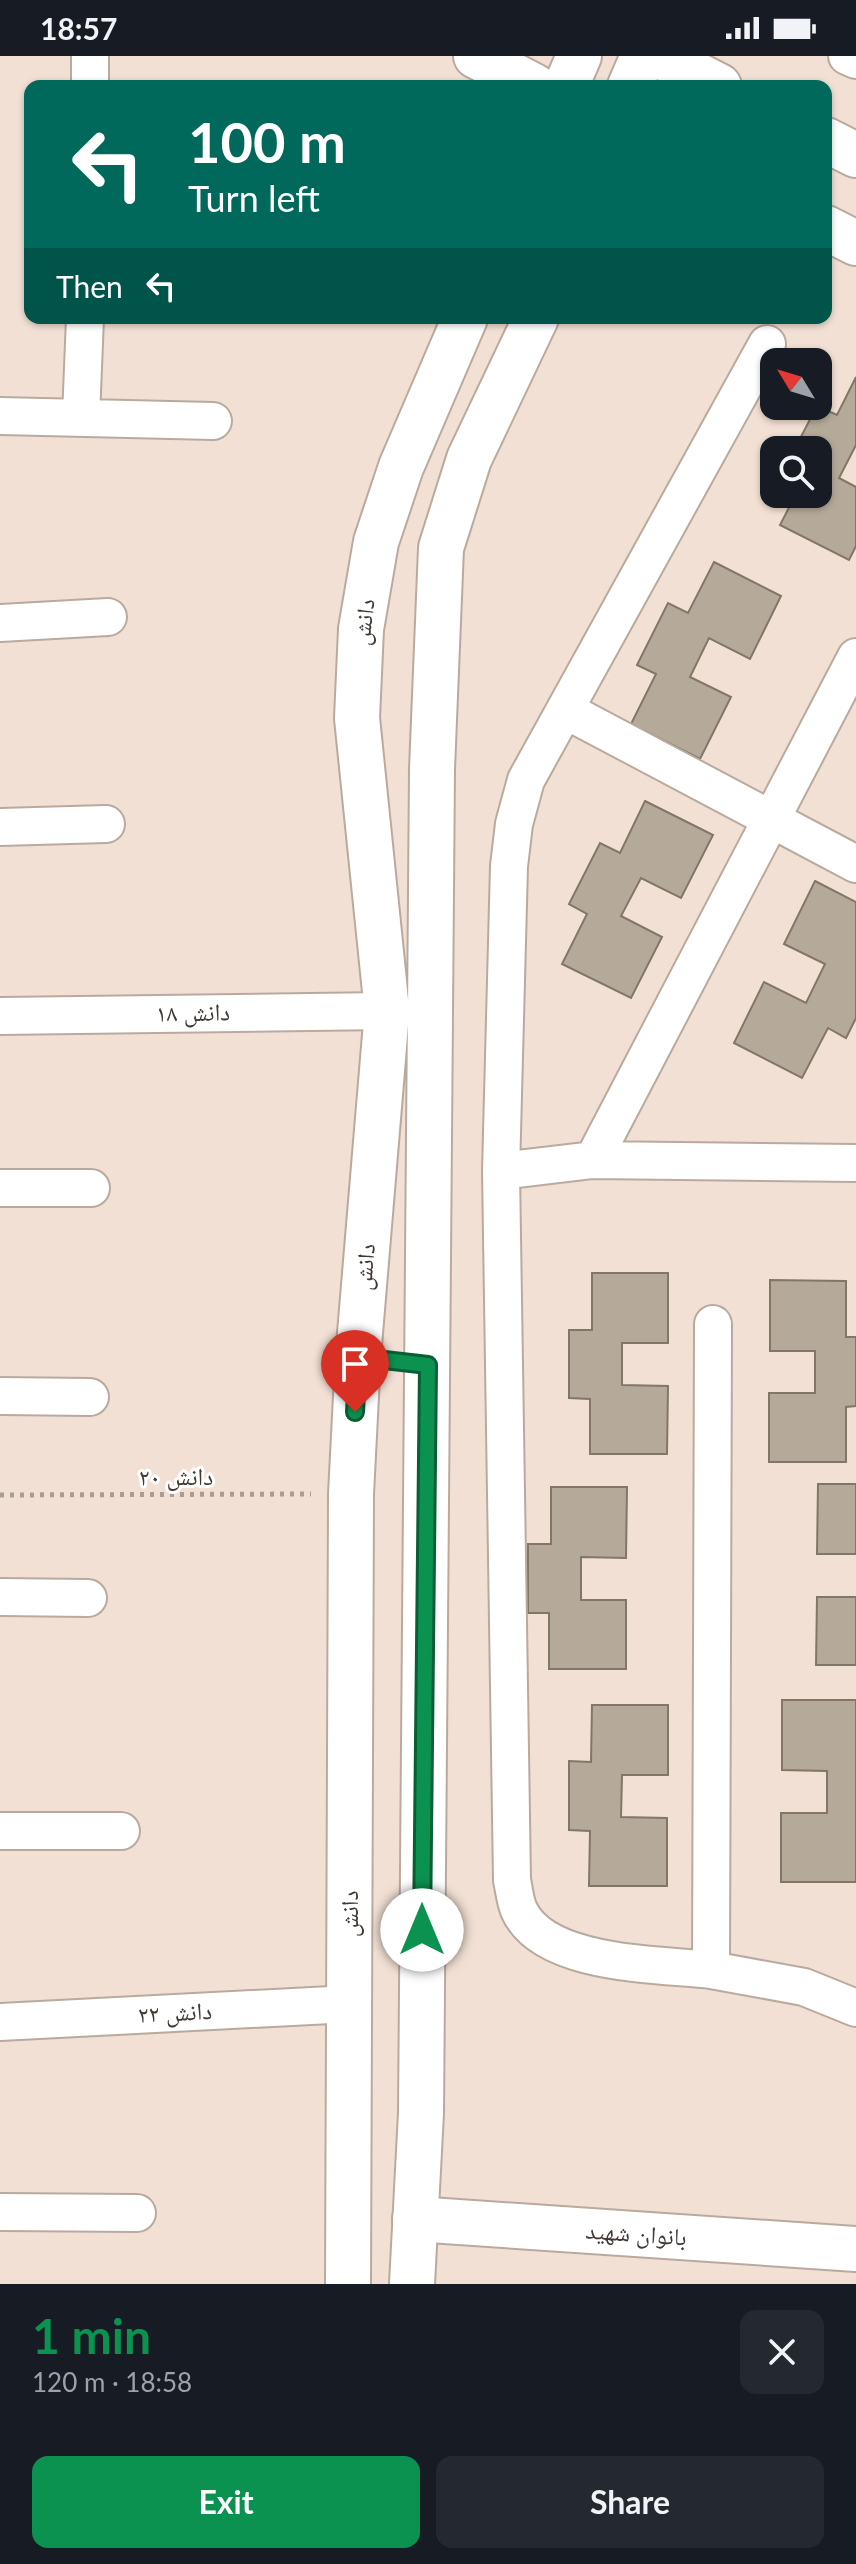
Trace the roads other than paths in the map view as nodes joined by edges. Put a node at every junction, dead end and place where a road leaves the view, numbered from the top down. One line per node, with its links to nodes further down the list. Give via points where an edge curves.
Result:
1 (90, 56): 8 (street)
2 (476, 56): 9 (main road)
3 (579, 56): 10 (main road)
4 (643, 56): 11 (main road)
5 (660, 56): 12 (main road)
6 (847, 56): 7 (street)
7 (856, 60)
8 (90, 80)
9 (522, 80)
10 (569, 80)
11 (633, 80)
12 (707, 80)
13 (832, 143): 14 (main road)
14 (856, 155)
15 (832, 231): 16 (main road)
16 (856, 243)
17 (85, 324): 22 (street)
18 (457, 324): 32 (main road, دانش, via 376,542 361,629 357,718)
19 (533, 324): 41 (main road, via 469,459 441,548 432,769)
20 (767, 344): 27 (street)
21 (0, 416): 22 (street)
22 (81, 417): 23 (street)
23 (213, 421)
24 (108, 617): 25 (street)
25 (0, 623)
26 (856, 657): 28 (street)
27 (565, 710): 28 (street); 36 (street, via 526,780 514,824)
28 (771, 821): 31 (street); 34 (street)
29 (106, 824): 30 (street)
30 (0, 827)
31 (856, 864)
32 (387, 1011): 33 (street, دانش ۱۸); 40 (main road, دانش)
33 (0, 1016)
34 (593, 1160): 35 (street); 36 (street)
35 (856, 1163)
36 (501, 1171): 48 (street, via 512,1880 519,1912 545,1938 575,1954)
37 (0, 1188): 38 (street)
38 (91, 1188)
39 (713, 1324): 48 (street)
40 (358, 1357): 41 (main road); 49 (main road, دانش, via 351,1494)
41 (428, 1365): 54 (main road, via 421,2113)
42 (0, 1396): 43 (street)
43 (90, 1397)
44 (0, 1597): 45 (street)
45 (88, 1598)
46 (0, 1831): 47 (street)
47 (121, 1831)
48 (711, 1970): 50 (street, via 804,1987)
49 (350, 2004): 51 (street, دانش ۲۲); 56 (main road, دانش)
50 (856, 2008)
51 (0, 2022)
52 (0, 2212): 53 (street)
53 (137, 2213)
54 (415, 2219): 55 (main road, بانوان شهید); 57 (main road)
55 (856, 2249)
56 (348, 2284)
57 (412, 2284)

